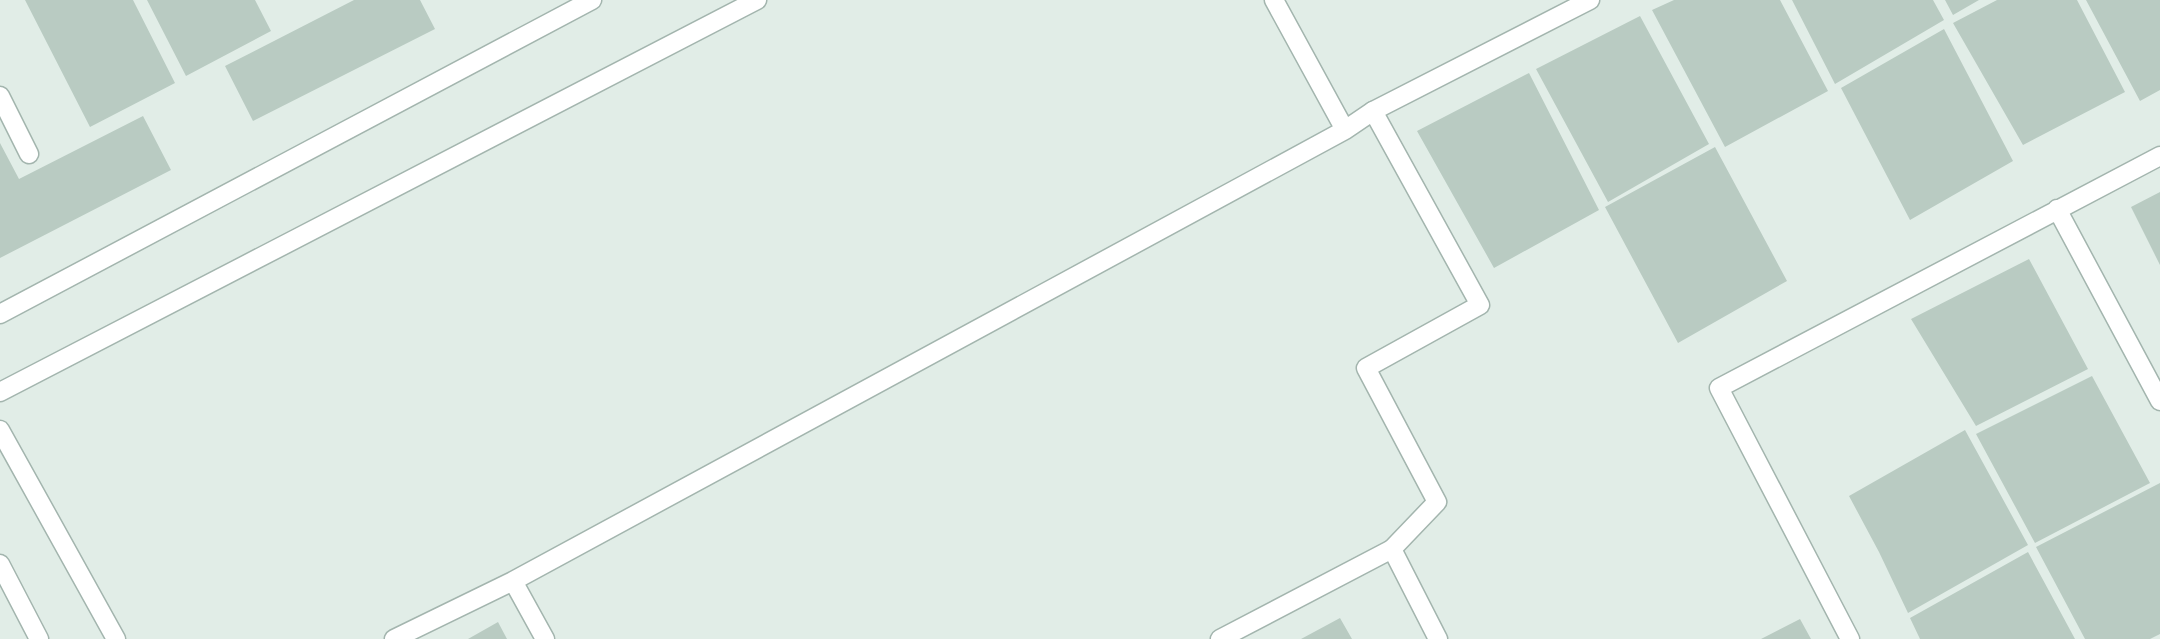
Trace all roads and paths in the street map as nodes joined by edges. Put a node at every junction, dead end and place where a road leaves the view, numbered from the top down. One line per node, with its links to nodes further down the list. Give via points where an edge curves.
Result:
1 (592, 0): 11 (street)
2 (757, 0): 12 (street)
3 (1274, 0): 7 (street)
4 (1590, 0): 6 (street)
5 (0, 96): 8 (street)
6 (1373, 111): 7 (street); 15 (street, via 1480,305 1366,368 1437,502)
7 (1345, 130): 17 (street)
8 (30, 154)
9 (2160, 156): 10 (street)
10 (2057, 209): 13 (street); 24 (street, via 1719,388)
11 (0, 314)
12 (0, 392)
13 (2160, 401)
14 (0, 430): 19 (street)
15 (1392, 549): 22 (street); 23 (street)
16 (0, 564): 18 (street)
17 (513, 581): 20 (street); 21 (street)
18 (39, 639)
19 (116, 639)
20 (394, 639)
21 (545, 639)
22 (1220, 639)
23 (1438, 639)
24 (1850, 639)

